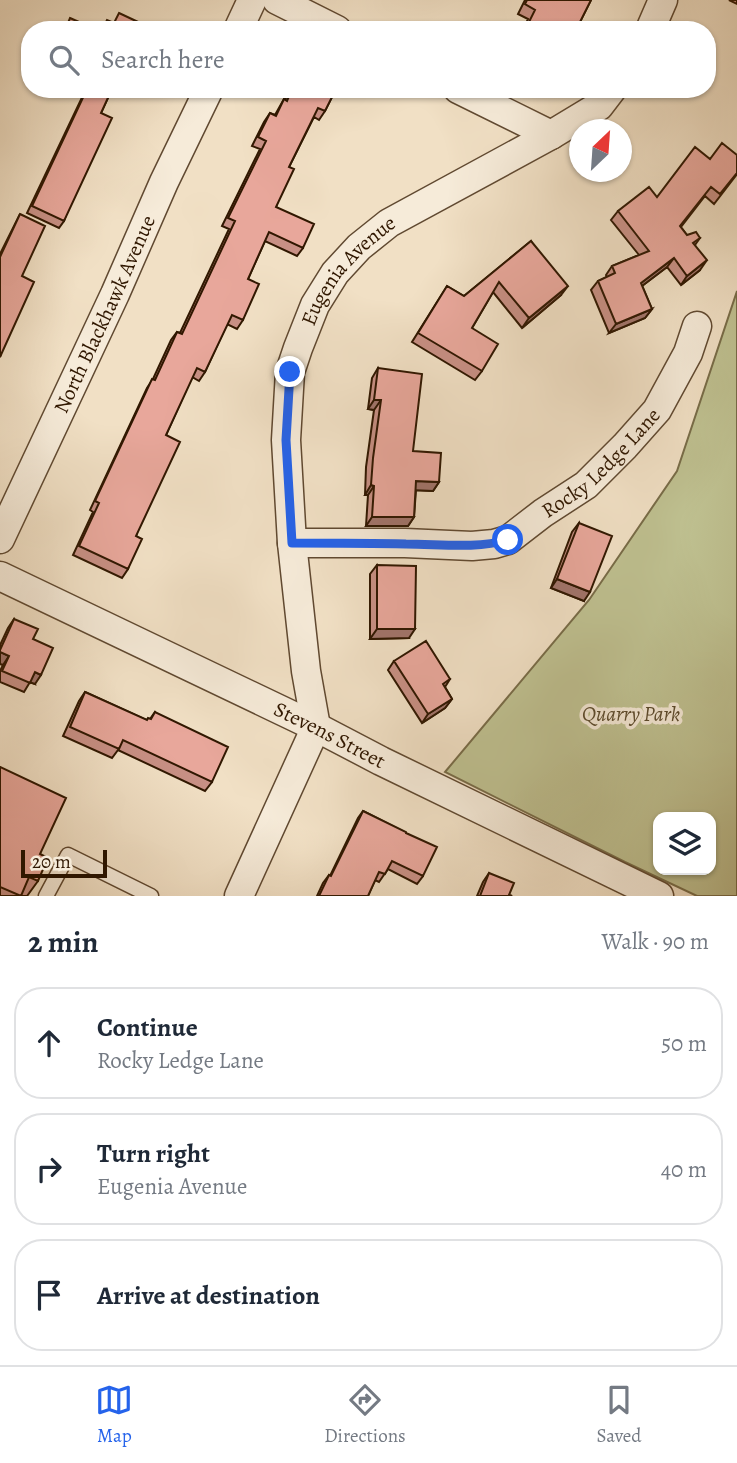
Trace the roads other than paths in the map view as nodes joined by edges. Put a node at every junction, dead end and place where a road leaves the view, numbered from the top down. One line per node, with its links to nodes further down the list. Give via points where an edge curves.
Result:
1 (252, 0): 4 (street)
2 (277, 0): 5 (street)
3 (663, 0): 6 (street)
4 (242, 21)
5 (319, 21)
6 (654, 21)
7 (205, 98): 12 (street, North Blackhawk Avenue)
8 (476, 98): 10 (street)
9 (605, 98): 10 (street, Eugenia Avenue)
10 (551, 135): 13 (street, Eugenia Avenue, via 389,223 335,273 314,305 290,372 287,400)
11 (697, 326): 13 (street, Rocky Ledge Lane, via 657,410 586,485 508,540 471,546)
12 (0, 538)
13 (292, 543): 15 (street, Eugenia Avenue)
14 (0, 576): 15 (street, Stevens Street)
15 (316, 727): 16 (street, Stevens Street); 19 (street)
16 (643, 893)
17 (46, 896): 18 (lane, via 68,855)
18 (151, 896)
19 (239, 896)

